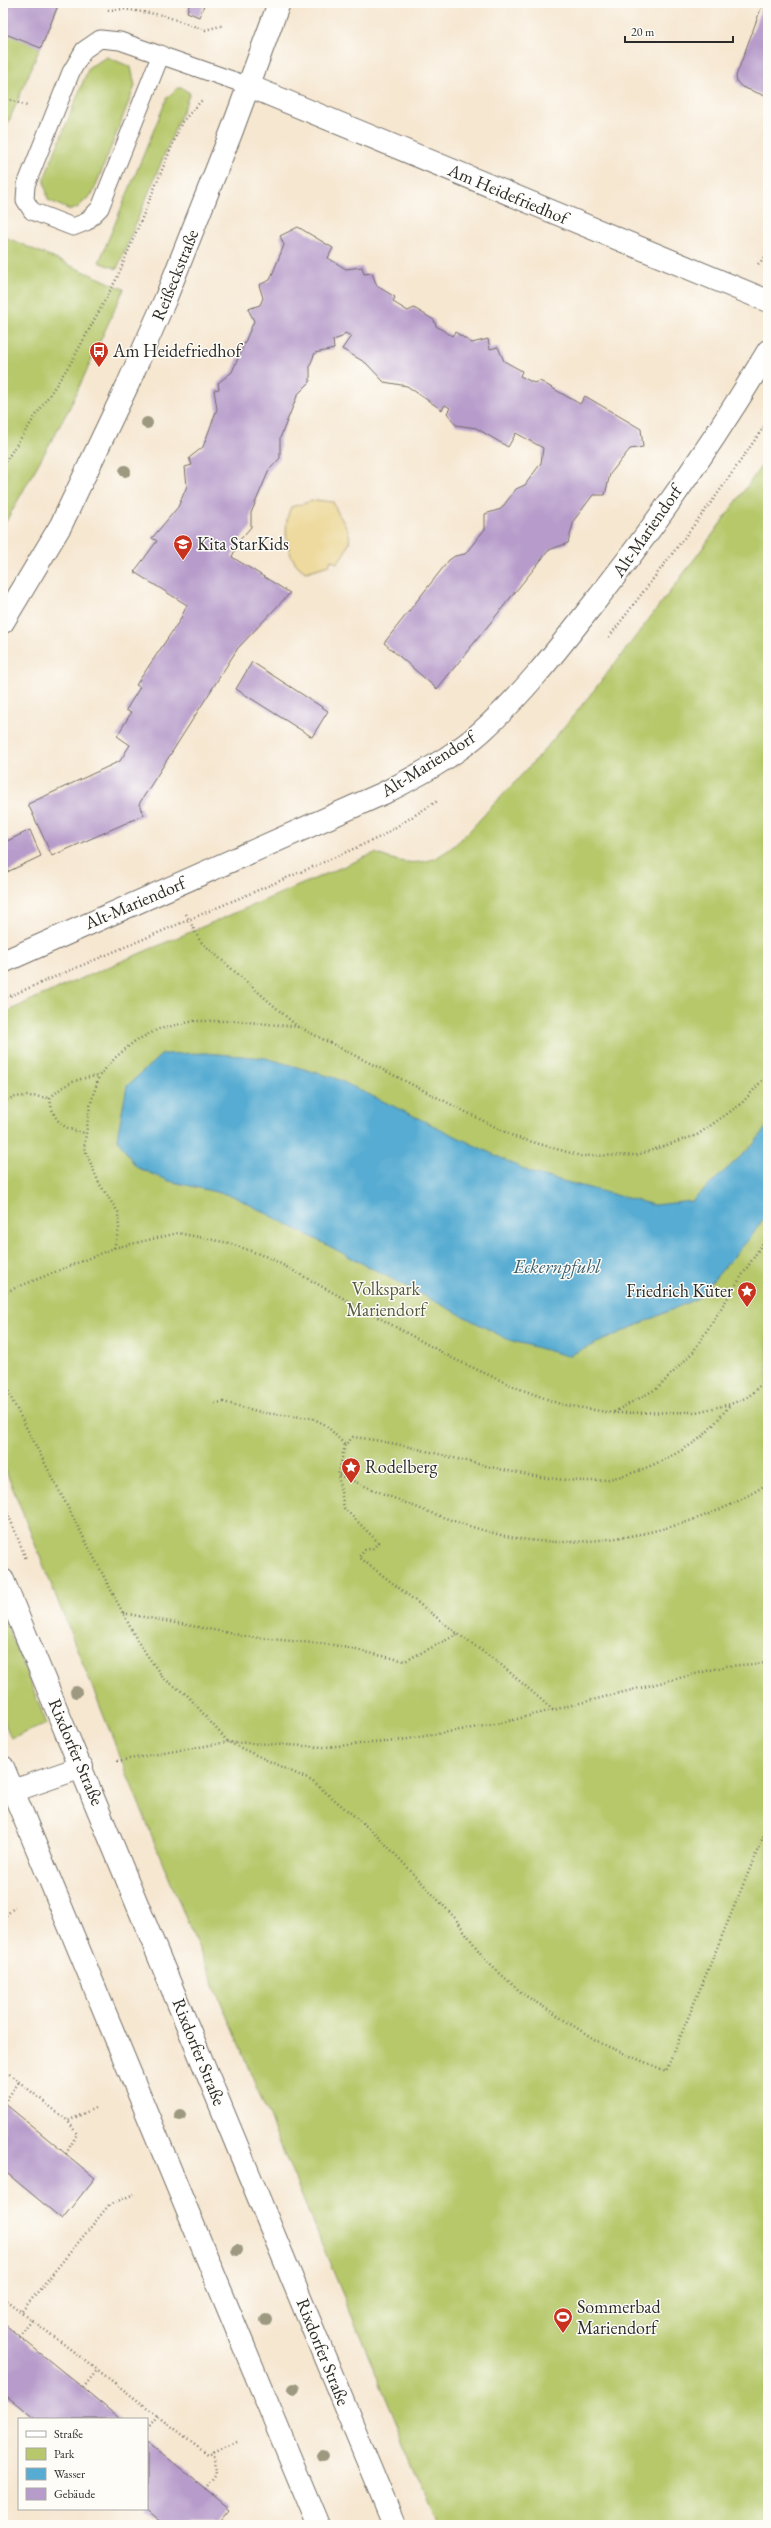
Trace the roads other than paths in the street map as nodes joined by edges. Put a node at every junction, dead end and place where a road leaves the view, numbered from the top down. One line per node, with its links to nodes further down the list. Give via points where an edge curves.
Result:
1 (278, 3): 3 (street, Reißeckstraße)
2 (161, 54): 2 (lane, via 120,41 100,39 84,50 71,72 26,185 24,200 32,211 73,227 86,222 100,208); 3 (lane)
3 (249, 86): 4 (street, Am Heidefriedhof); 6 (street, Reißeckstraße, via 165,300 125,391 61,525)
4 (768, 301)
5 (768, 351): 7 (street, Alt-Mariendorf, via 748,385 612,582 562,644 481,732 409,780 384,793)
6 (3, 622)
7 (3, 962)
8 (3, 1580): 10 (street, Rixdorfer Straße)
9 (3, 1767): 11 (street)
10 (82, 1767): 11 (street); 13 (street, Rixdorfer Straße)
11 (13, 1791): 12 (street)
12 (318, 2525)
13 (394, 2525)

